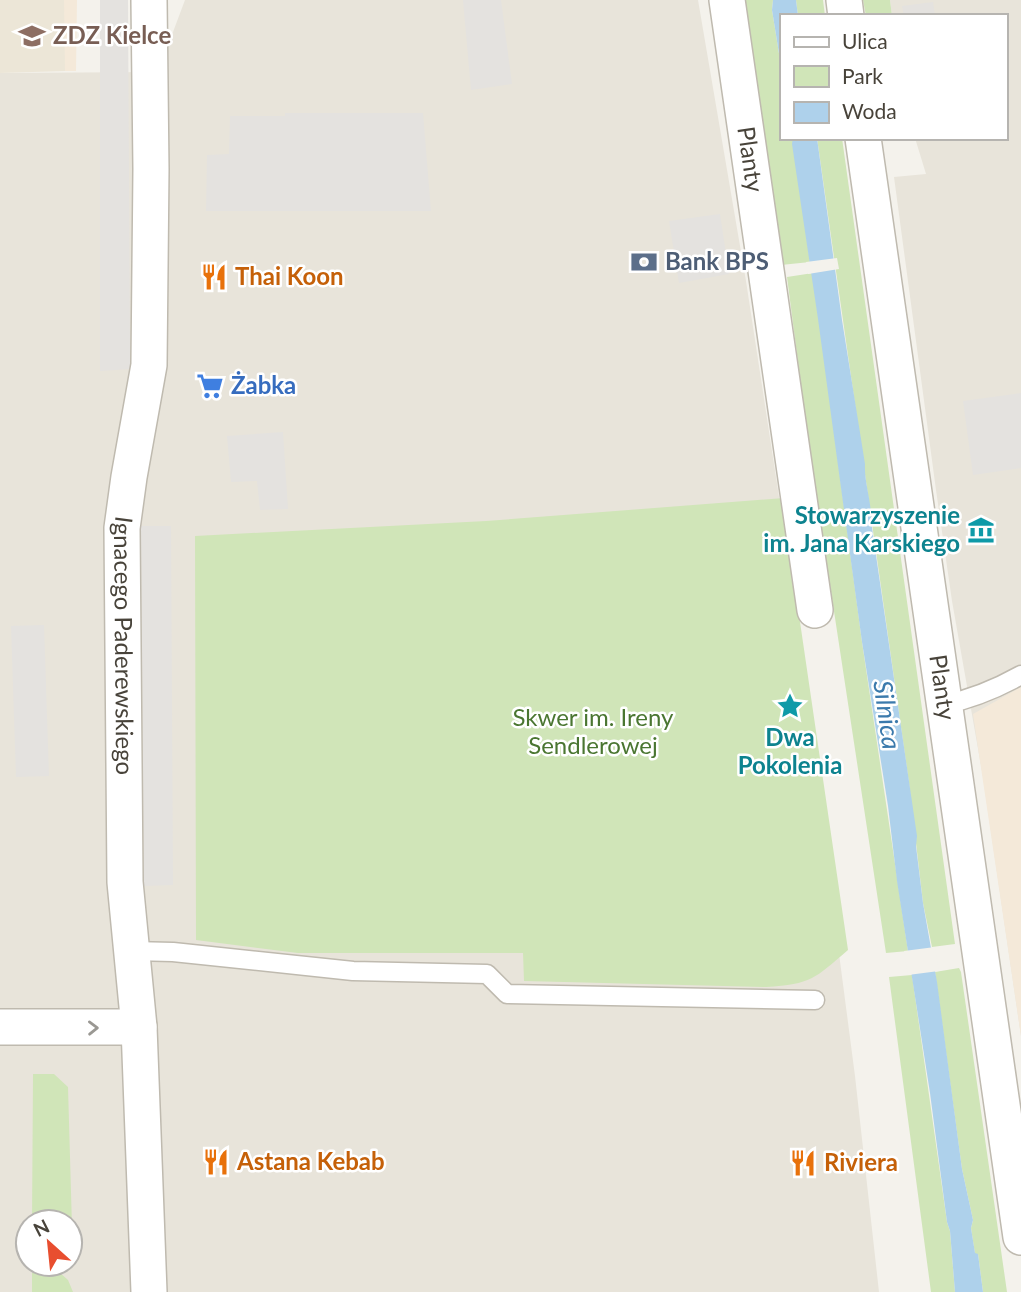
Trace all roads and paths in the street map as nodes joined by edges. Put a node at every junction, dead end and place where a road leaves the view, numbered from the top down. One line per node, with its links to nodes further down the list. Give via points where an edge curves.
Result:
1 (149, 0): 7 (street, Ignacego Paderewskiego, via 149,365 122,528 125,882)
2 (727, 0): 4 (street, Planty)
3 (863, 140): 6 (street, Planty)
4 (815, 610)
5 (1021, 675): 6 (lane, via 968,700)
6 (943, 705): 11 (street, Planty)
7 (132, 951): 8 (lane, via 353,971 487,974 507,994); 10 (street, Ignacego Paderewskiego)
8 (815, 1000)
9 (4, 1027): 10 (street, one-way to 10)
10 (139, 1027): 13 (street, Ignacego Paderewskiego)
11 (1018, 1190): 12 (street, Planty)
12 (1021, 1237)
13 (149, 1292)

